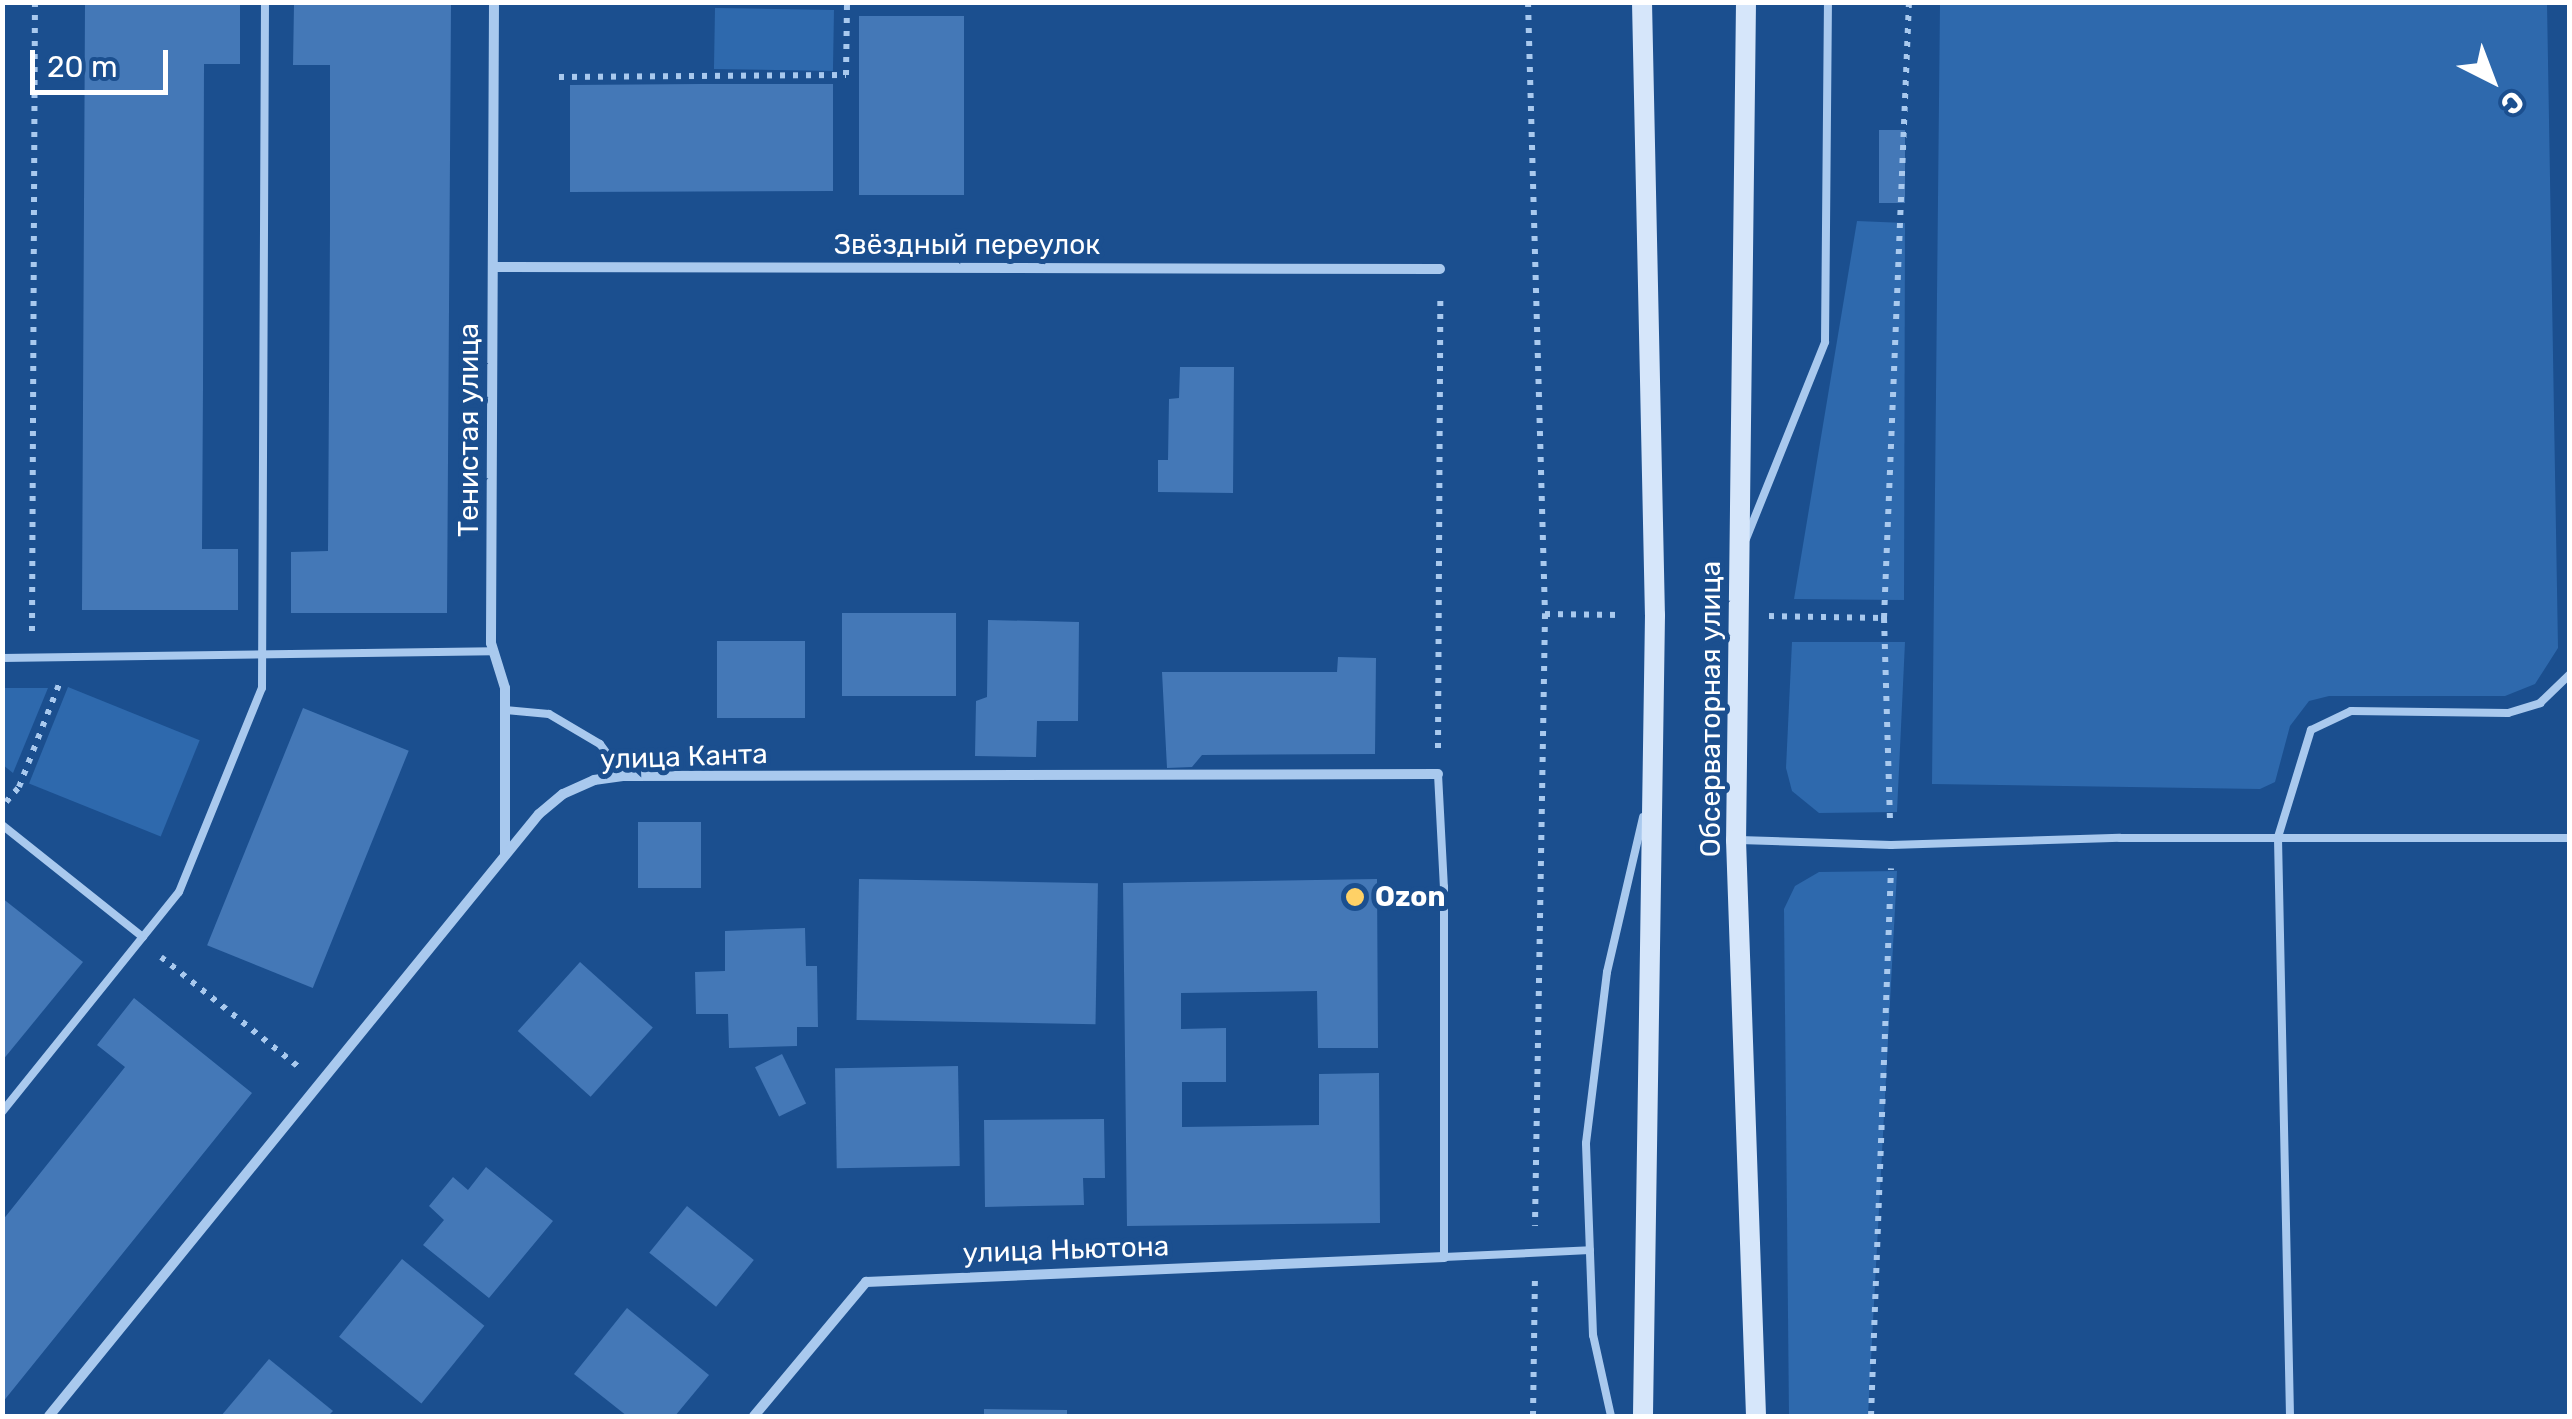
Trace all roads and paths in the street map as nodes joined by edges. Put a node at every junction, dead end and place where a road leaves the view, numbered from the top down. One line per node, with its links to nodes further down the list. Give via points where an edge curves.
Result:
1 (35, 2): 22 (path)
2 (265, 2): 19 (lane)
3 (494, 2): 11 (street, Тенистая улица)
4 (1528, 2): 14 (path)
5 (1642, 2): 15 (main road, Обсерваторная улица)
6 (1746, 2): 13 (main road, Обсерваторная улица)
7 (1828, 2): 13 (lane, via 1825,342)
8 (1909, 2): 17 (path)
9 (847, 5): 10 (path, via 846,76)
10 (559, 77)
11 (493, 266): 12 (street, Звёздный переулок); 18 (street, Тенистая улица)
12 (1440, 269): 25 (path)
13 (1739, 558): 16 (main road, Обсерваторная улица)
14 (1545, 614): 15 (path); 39 (path)
15 (1655, 615): 26 (main road, Обсерваторная улица)
16 (1738, 616): 17 (path); 32 (main road, Обсерваторная улица)
17 (1884, 618): 33 (path)
18 (492, 651): 19 (lane); 24 (street, Тенистая улица, via 504,678)
19 (262, 654): 20 (lane); 35 (lane, via 262,688 179,892)
20 (60, 657): 22 (lane); 28 (path, via 60,684 18,787)
21 (2, 658): 22 (lane)
22 (32, 658)
23 (2570, 674): 30 (lane, via 2540,703 2508,714 2351,710 2311,730)
24 (506, 710): 27 (lane, via 549,714 600,744); 34 (street, Тенистая улица)
25 (1438, 774): 27 (street, улица Канта); 40 (lane)
26 (1653, 774): 38 (lane, via 1607,972 1586,1143); 45 (main road, Обсерваторная улица)
27 (623, 776): 34 (street, улица Канта, via 563,794)
28 (2, 806)
29 (2, 825): 35 (lane)
30 (2278, 837): 31 (lane); 33 (lane); 48 (lane)
31 (2570, 838)
32 (1736, 840): 33 (lane); 46 (main road, Обсерваторная улица)
33 (1891, 845): 47 (path)
34 (505, 856): 36 (street, улица Канта)
35 (142, 939): 36 (path); 37 (lane)
36 (319, 1084): 41 (street, улица Канта)
37 (2, 1112)
38 (1590, 1250): 39 (lane); 44 (lane, via 1592,1335)
39 (1535, 1254): 40 (lane); 43 (path)
40 (1444, 1257): 42 (street, улица Ньютона, via 866,1282)
41 (49, 1416)
42 (754, 1416)
43 (1533, 1416)
44 (1611, 1416)
45 (1643, 1416)
46 (1756, 1416)
47 (1871, 1416)
48 (2290, 1416)

